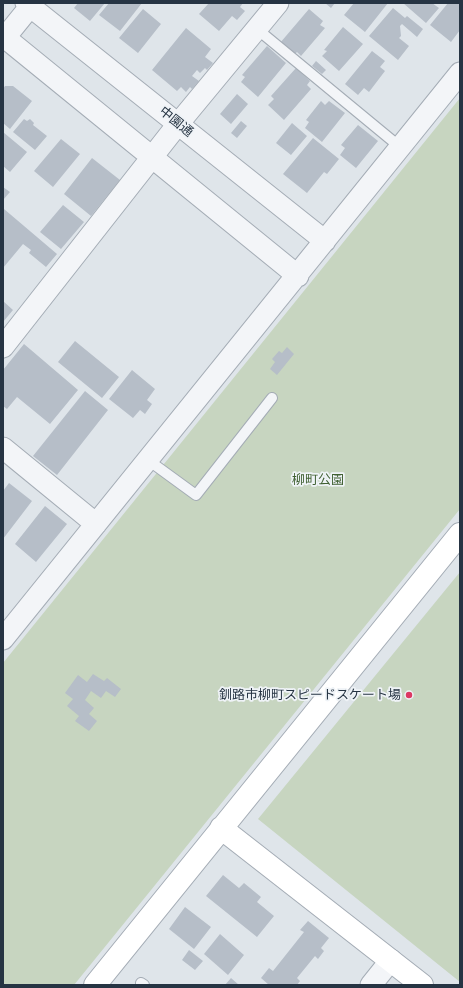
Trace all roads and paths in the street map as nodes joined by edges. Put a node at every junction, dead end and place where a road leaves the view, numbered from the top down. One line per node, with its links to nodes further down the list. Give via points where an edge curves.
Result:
1 (278, 3): 3 (street)
2 (30, 4): 4 (street); 6 (street, 中園通)
3 (257, 29): 6 (street); 7 (lane)
4 (4, 38): 8 (street)
5 (460, 73): 7 (street)
6 (178, 124): 8 (street); 9 (street, 中園通)
7 (400, 147): 9 (street)
8 (152, 157): 10 (street); 11 (street)
9 (325, 241): 10 (street)
10 (298, 276): 14 (street)
11 (3, 347)
12 (272, 398): 14 (lane, via 196,495)
13 (3, 448): 15 (street)
14 (148, 460): 15 (street)
15 (96, 524): 17 (street)
16 (460, 534): 18 (street)
17 (3, 639)
18 (221, 828): 19 (street); 20 (street)
19 (391, 960): 21 (street); 22 (street)
20 (96, 985)
21 (371, 985)
22 (422, 985)

